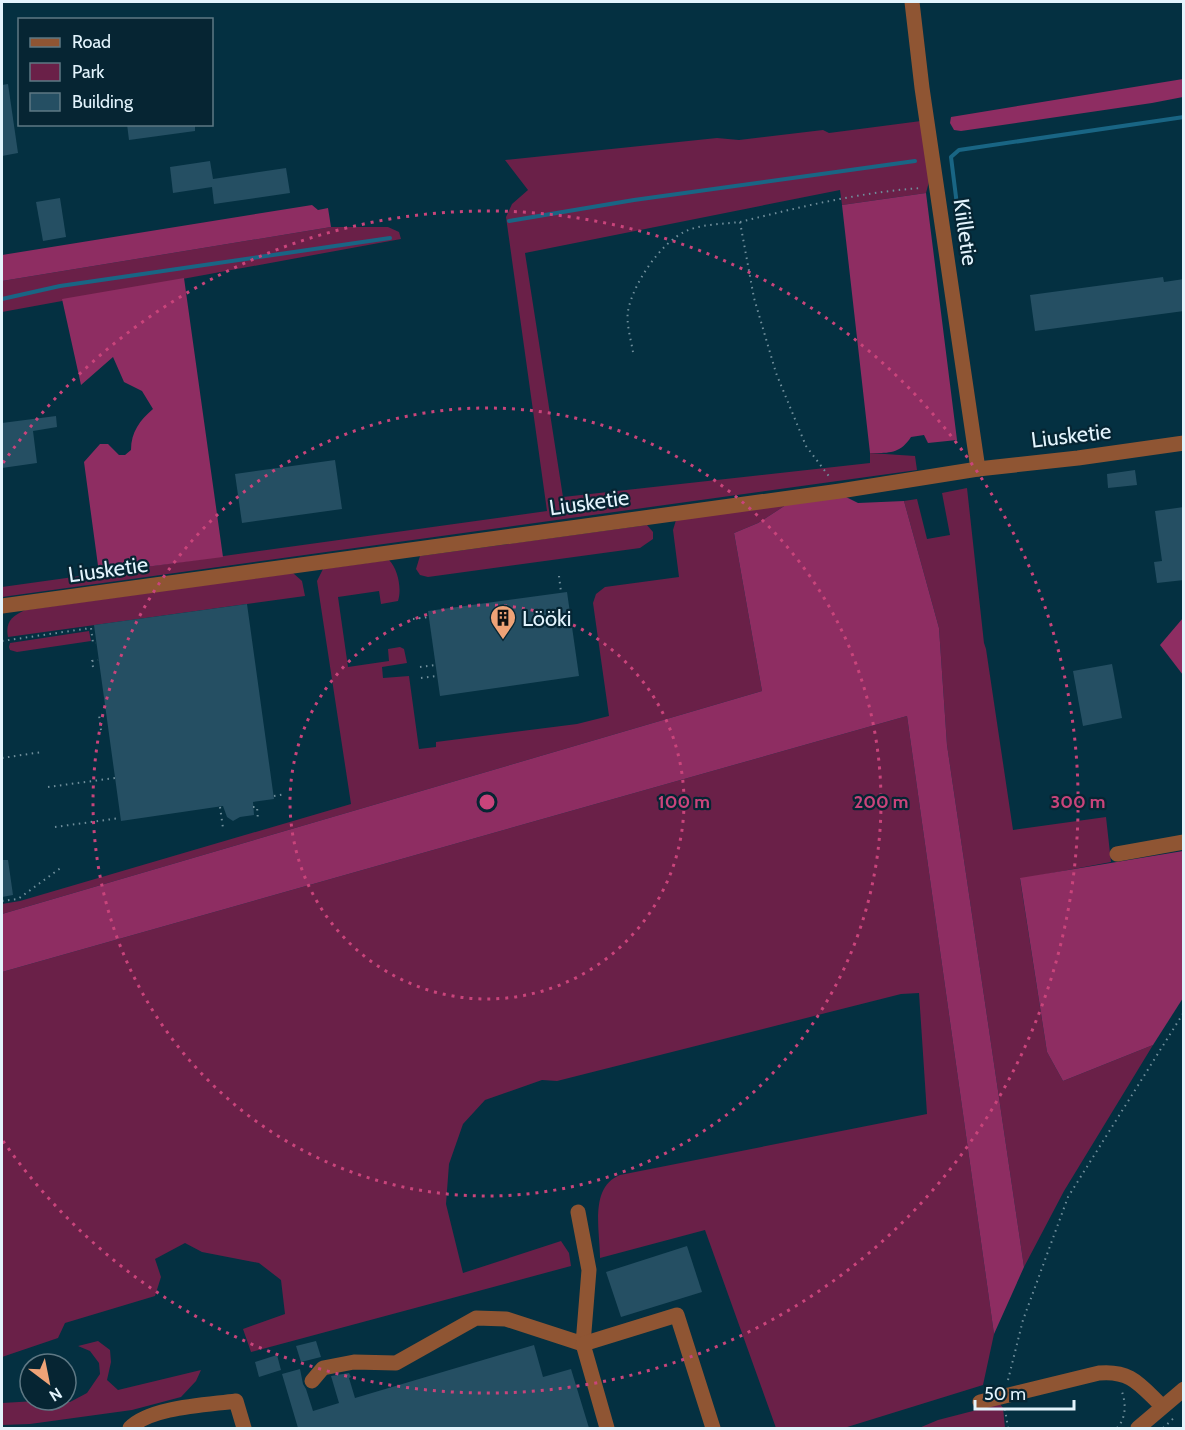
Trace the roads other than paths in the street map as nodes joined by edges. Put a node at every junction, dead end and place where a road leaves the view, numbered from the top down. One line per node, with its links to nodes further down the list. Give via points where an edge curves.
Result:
1 (912, 2): 3 (street, Kiilletie, via 921,88)
2 (1184, 442): 3 (street, Liusketie)
3 (978, 469): 4 (street, Liusketie)
4 (2, 606)
5 (1184, 842): 6 (street)
6 (1117, 854)
7 (578, 1212): 8 (street, via 588,1270)
8 (584, 1344): 9 (street, via 506,1318 476,1318 396,1363 354,1362 323,1368); 15 (street); 16 (street, via 677,1315)
9 (312, 1381)
10 (1184, 1389): 12 (street)
11 (980, 1402): 12 (street, via 1115,1372 1129,1377)
12 (1161, 1406): 17 (street)
13 (130, 1428): 14 (street, via 165,1412 236,1401)
14 (244, 1428)
15 (607, 1428)
16 (713, 1428)
17 (1138, 1428)

